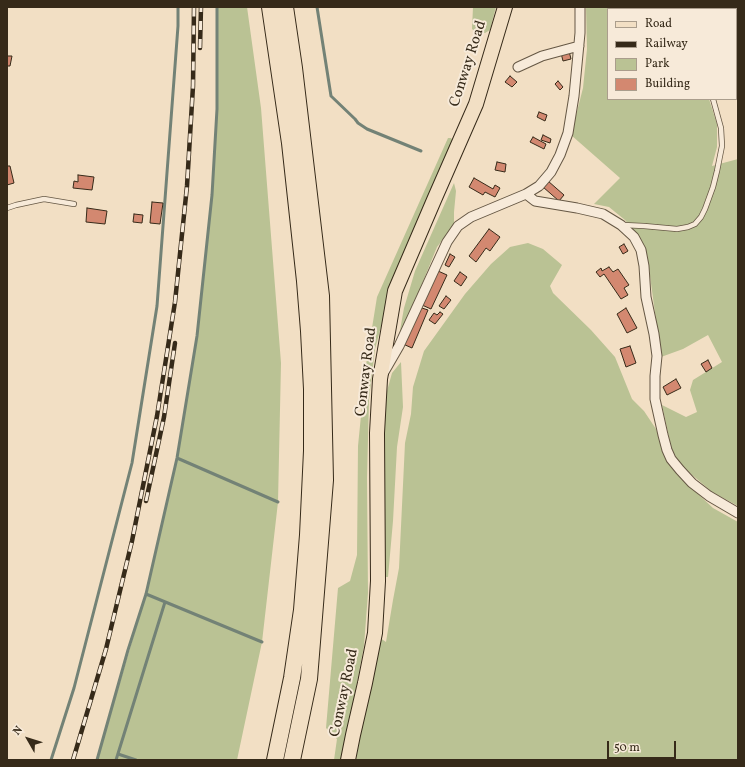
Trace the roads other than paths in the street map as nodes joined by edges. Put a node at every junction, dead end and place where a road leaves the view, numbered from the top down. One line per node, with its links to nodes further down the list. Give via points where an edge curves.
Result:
1 (270, 7): 14 (highway, via 290,143 305,281 312,389 312,451 302,610 292,678)
2 (284, 7): 15 (highway, via 294,68 321,296 325,480 308,679)
3 (504, 7): 12 (main road, Conway Road, via 476,104 395,291)
4 (580, 7): 5 (street)
5 (579, 46): 6 (street, via 542,56); 8 (street, via 568,134 551,172 539,186)
6 (518, 67)
7 (713, 100): 11 (lane, via 721,128 722,146 713,187 701,218 688,227 677,229)
8 (526, 194): 11 (street, via 536,201 603,214); 12 (street, via 471,217 458,226 447,242)
9 (74, 204): 10 (lane, via 44,199)
10 (7, 208)
11 (621, 225): 13 (street, via 634,237 641,250 646,297 657,356 654,376 655,399 667,450 671,459 692,483)
12 (380, 379): 16 (main road, Conway Road, via 375,633)
13 (738, 513)
14 (275, 760)
15 (292, 760)
16 (348, 760)

